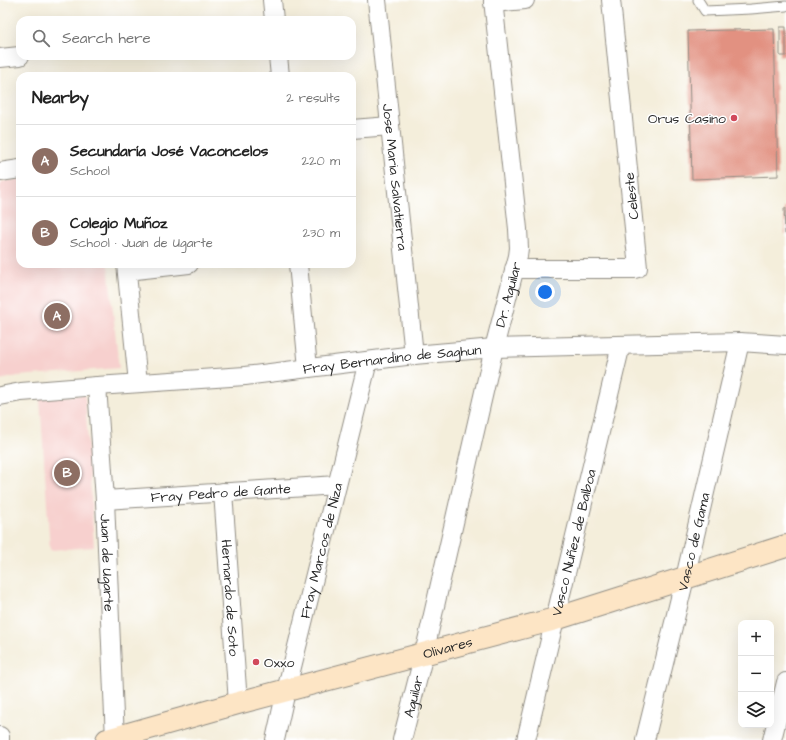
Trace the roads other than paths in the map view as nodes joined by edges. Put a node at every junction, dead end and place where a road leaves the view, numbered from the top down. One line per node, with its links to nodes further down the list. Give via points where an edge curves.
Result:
1 (272, 0): 8 (street)
2 (377, 0): 13 (street, Jose Maria Salvatierra)
3 (525, 0): 6 (street)
4 (611, 0): 19 (street, Celeste, via 638,268)
5 (698, 0): 7 (lane, via 705,11)
6 (493, 2): 19 (street, Dr. Aguilar, via 519,239)
7 (786, 6)
8 (274, 16)
9 (16, 56): 10 (street)
10 (0, 58)
11 (278, 60): 12 (street)
12 (280, 72)
13 (390, 126): 14 (street); 24 (street, Jose Maria Salvatierra)
14 (356, 129)
15 (16, 170): 16 (street)
16 (0, 172)
17 (126, 268): 27 (street)
18 (298, 268): 26 (street)
19 (514, 269): 23 (street, Dr. Aguilar)
20 (740, 342): 21 (street, Fray Bernardino de Saghun); 22 (street, Fray Bernardino de Saghun); 34 (street, Vasco de Gama)
21 (621, 345): 23 (street, Fray Bernardino de Saghun); 35 (street, Vasco Nuñez de Balboa)
22 (786, 345)
23 (494, 348): 24 (street, Fray Bernardino de Saghun); 36 (street, Dr. Aguilar)
24 (414, 355): 25 (street, Fray Bernardino de Saghun)
25 (368, 361): 26 (street, Fray Bernardino de Saghun); 30 (street, Fray Marcos de Niza)
26 (308, 368): 27 (street, Fray Bernardino de Saghun, via 245,376)
27 (138, 383): 28 (street, Fray Bernardino de Saghun)
28 (98, 386): 29 (street, Fray Bernardino de Saghun); 32 (street, Juan de Ugarte)
29 (0, 396)
30 (337, 485): 31 (street, Fray Pedro de Gante); 38 (street, Fray Marcos de Niza)
31 (223, 492): 32 (street, Fray Pedro de Gante); 39 (street, Hernardo de Soto)
32 (105, 500): 41 (street, Juan de Ugarte)
33 (786, 546): 34 (main road, Olivares)
34 (685, 578): 35 (main road, Olivares); 46 (street, Vasco de Gama)
35 (555, 619): 36 (main road, Olivares); 45 (street, Vasco Nuñez de Balboa)
36 (424, 654): 38 (main road, Olivares); 44 (street, Aguilar)
37 (786, 682): 47 (street)
38 (286, 691): 39 (main road, Olivares); 43 (street, Fray Marcos de Niza)
39 (238, 703): 41 (main road, Olivares)
40 (0, 736): 42 (street)
41 (112, 739)
42 (0, 740)
43 (275, 740)
44 (402, 740)
45 (526, 740)
46 (645, 740)
47 (772, 740)

